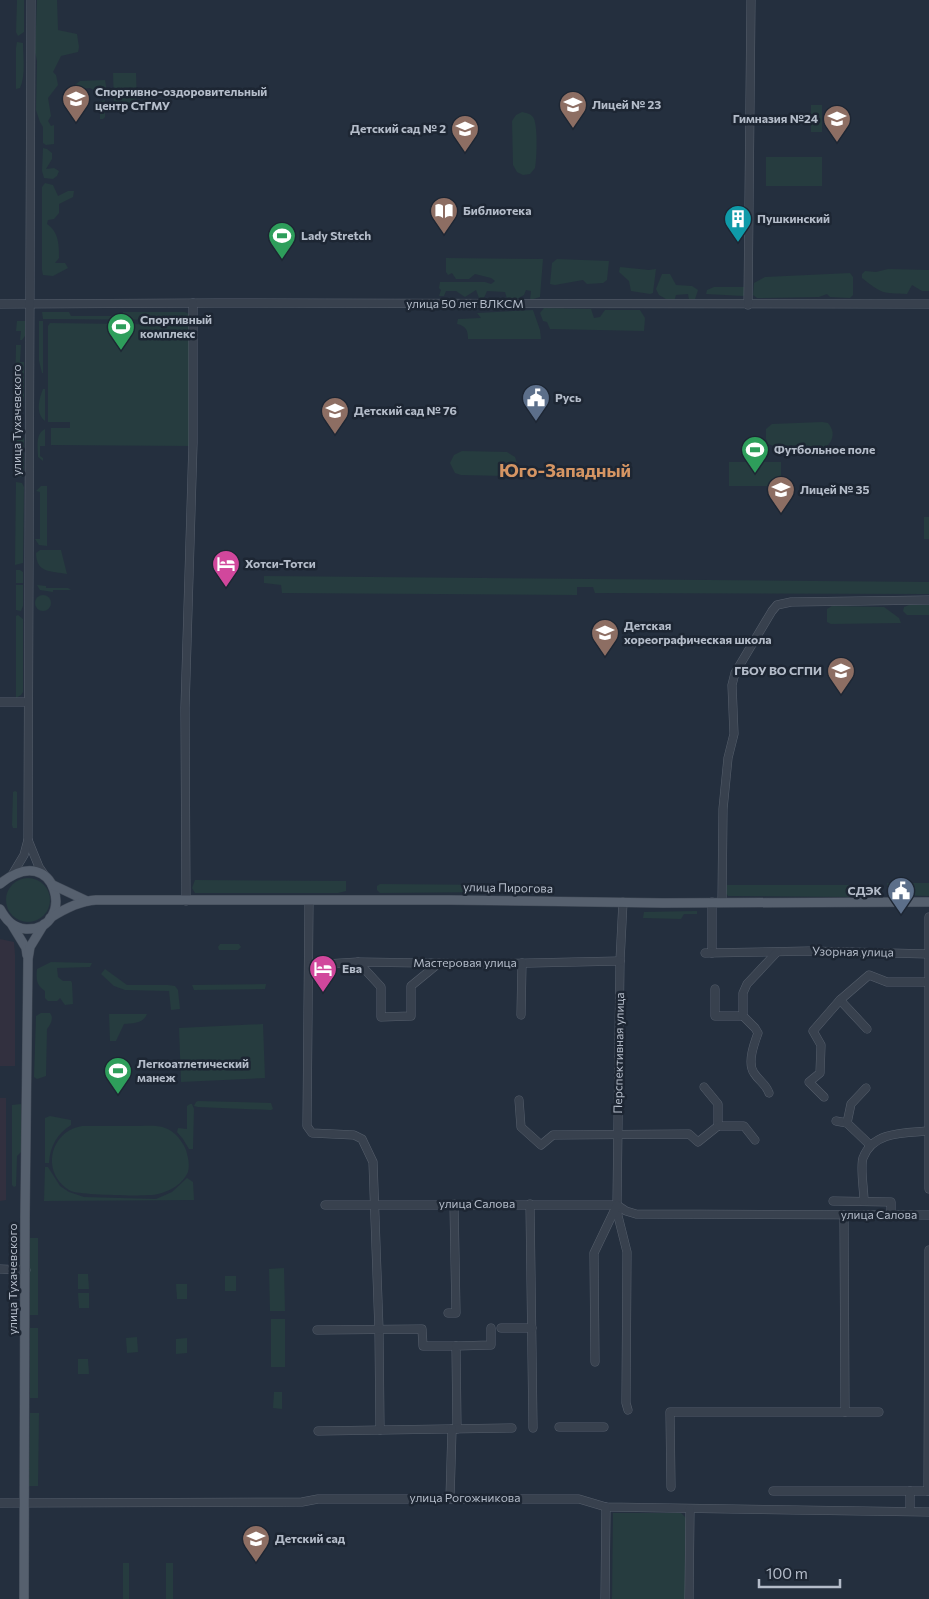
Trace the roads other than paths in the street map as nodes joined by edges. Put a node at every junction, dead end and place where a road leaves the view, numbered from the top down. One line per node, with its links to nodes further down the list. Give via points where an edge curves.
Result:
1 (31, 0): 5 (street, улица Тухачевского)
2 (751, 0): 7 (street)
3 (192, 303): 5 (street, улица 50 лет ВЛКСМ); 7 (street, улица 50 лет ВЛКСМ); 18 (street)
4 (0, 304): 5 (street, улица 50 лет ВЛКСМ)
5 (30, 304): 10 (street, улица Тухачевского)
6 (929, 304): 7 (street, улица 50 лет ВЛКСМ)
7 (748, 305)
8 (929, 600): 22 (street, via 791,602 778,605 772,611 735,673 732,685 734,734 722,809)
9 (0, 702): 10 (street)
10 (28, 702): 11 (street, улица Тухачевского)
11 (28, 840): 12 (street, улица Тухачевского, via 24,855); 13 (street, улица Тухачевского)
12 (12, 875): 13 (main road, via 28,870); 14 (main road)
13 (46, 877): 15 (main road)
14 (2, 882): 16 (main road)
15 (53, 886): 17 (main road, улица Пирогова); 27 (main road, via 56,903)
16 (0, 890)
17 (87, 901): 18 (main road, улица Пирогова); 27 (main road, улица Пирогова, via 62,910)
18 (186, 901): 19 (main road, улица Пирогова)
19 (309, 901): 20 (main road, улица Пирогова); 35 (street)
20 (623, 902): 21 (main road, улица Пирогова); 31 (street, Перспективная улица)
21 (712, 902): 22 (main road, улица Пирогова); 28 (street, Узорная улица, via 708,952)
22 (722, 902): 23 (main road, улица Пирогова)
23 (929, 902)
24 (0, 909): 26 (main road, улица Тухачевского)
25 (929, 917): 29 (street)
26 (6, 919): 27 (main road, via 28,929); 30 (main road, улица Тухачевского, via 26,948)
27 (47, 921): 30 (main road, улица Тухачевского, via 30,947)
28 (777, 952): 29 (street, Узорная улица); 41 (street, via 748,984 744,993)
29 (928, 954): 36 (street)
30 (28, 959): 68 (main road, улица Тухачевского)
31 (620, 961): 34 (street, Мастеровая улица); 52 (street, Перспективная улица)
32 (358, 962): 33 (street, Мастеровая улица); 33 (street, via 381,987 381,1017 411,1016 411,986); 35 (street, Мастеровая улица)
33 (439, 963): 34 (street, Мастеровая улица)
34 (522, 963): 40 (street)
35 (310, 965): 61 (street, via 307,1126 312,1133 354,1135 362,1140 373,1162)
36 (929, 965): 37 (street)
37 (928, 982): 39 (street, Узорная улица, via 887,982 869,974); 51 (street)
38 (715, 989): 41 (street, via 715,1016)
39 (840, 1000): 42 (street); 46 (street, Узорная улица, via 813,1031 821,1046 820,1073 809,1082)
40 (521, 1015)
41 (743, 1016): 45 (street, via 758,1033 751,1058 752,1072)
42 (867, 1029)
43 (704, 1087): 50 (street, via 718,1104)
44 (866, 1088): 49 (street, via 851,1104)
45 (769, 1093)
46 (824, 1098)
47 (519, 1100): 52 (street, via 521,1127 541,1145 553,1135)
48 (836, 1121): 49 (street)
49 (847, 1123): 54 (street)
50 (718, 1126): 52 (street, via 698,1142 689,1134); 53 (street, via 744,1126)
51 (928, 1133): 54 (street, via 892,1133); 55 (street)
52 (617, 1134): 62 (street, Перспективная улица)
53 (755, 1140)
54 (870, 1145): 57 (street, via 863,1159)
55 (929, 1189)
56 (834, 1201): 57 (street)
57 (864, 1201): 64 (street, via 890,1202)
58 (454, 1204): 59 (street, улица Салова); 61 (street, улица Салова); 69 (street, via 456,1313)
59 (530, 1204): 62 (street, улица Салова); 72 (street)
60 (325, 1205): 61 (street, улица Салова)
61 (375, 1205): 74 (street)
62 (617, 1205): 63 (street, улица Салова, via 636,1214); 76 (street, Перспективная улица, via 594,1253); 77 (street, Перспективная улица, via 627,1252)
63 (844, 1215): 64 (street, улица Салова); 78 (street)
64 (891, 1215): 65 (street, улица Салова)
65 (929, 1215)
66 (929, 1250): 90 (street)
67 (0, 1269): 68 (street)
68 (26, 1270): 93 (main road, улица Тухачевского)
69 (448, 1313)
70 (491, 1328): 75 (street, via 490,1345)
71 (501, 1328): 72 (street)
72 (532, 1328): 83 (street)
73 (317, 1330): 74 (street)
74 (379, 1330): 75 (street, via 422,1329 423,1346); 85 (street)
75 (456, 1346): 84 (street)
76 (595, 1362)
77 (628, 1410)
78 (846, 1412): 79 (street); 87 (street, via 670,1412)
79 (880, 1412)
80 (559, 1427): 81 (street)
81 (604, 1427)
82 (512, 1428): 84 (street)
83 (533, 1428)
84 (454, 1429): 85 (street); 91 (street)
85 (380, 1430): 86 (street)
86 (318, 1431)
87 (671, 1487)
88 (773, 1491): 89 (street)
89 (910, 1491): 90 (street); 96 (street)
90 (928, 1491)
91 (450, 1498): 93 (street, улица Рогожникова); 94 (street, улица Рогожникова, via 579,1499)
92 (0, 1503): 93 (street, улица Рогожникова)
93 (24, 1503): 98 (main road, улица Тухачевского)
94 (606, 1506): 95 (street, улица Рогожникова); 99 (street)
95 (690, 1509): 96 (street, улица Рогожникова); 100 (street)
96 (910, 1511): 97 (street, улица Рогожникова)
97 (929, 1512)
98 (24, 1599)
99 (605, 1599)
100 (689, 1599)

